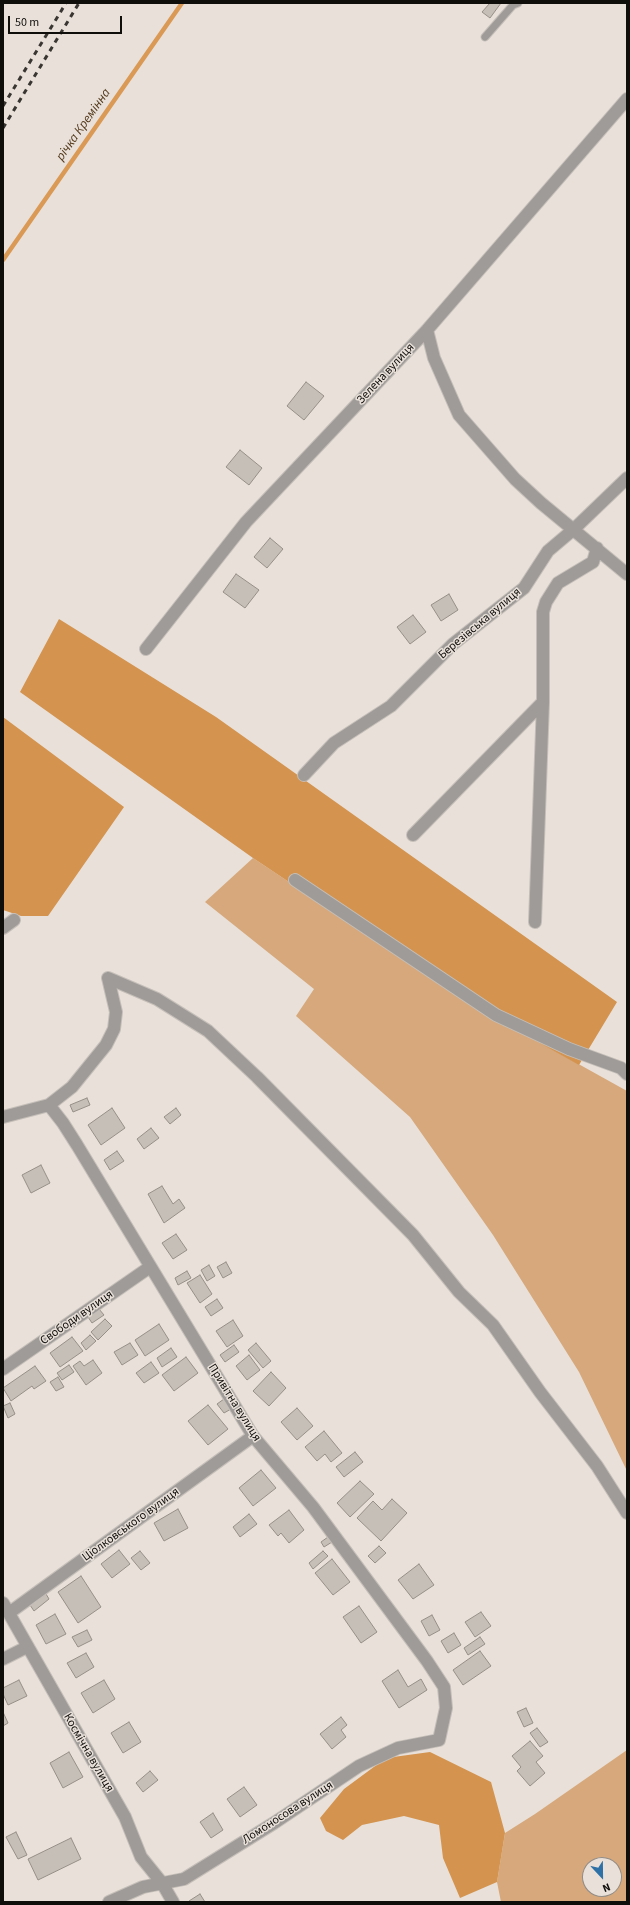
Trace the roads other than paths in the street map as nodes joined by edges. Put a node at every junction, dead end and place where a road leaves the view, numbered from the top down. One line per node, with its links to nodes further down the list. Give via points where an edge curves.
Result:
1 (518, 3): 2 (lane, via 513,5)
2 (485, 37)
3 (627, 99): 4 (street, Зелена вулиця)
4 (427, 330): 6 (street, via 434,358 459,415 516,479); 9 (street, Зелена вулиця, via 246,522)
5 (627, 478): 6 (street, Березівська вулиця)
6 (574, 529): 7 (street); 11 (street, Березівська вулиця, via 548,551 524,588 453,644 391,706 334,743)
7 (597, 548): 8 (street); 10 (street, via 593,562 558,583 542,612)
8 (627, 574)
9 (146, 649)
10 (543, 702): 12 (street); 15 (street)
11 (304, 775)
12 (413, 835)
13 (295, 880): 17 (street, via 496,1015 569,1049 621,1068)
14 (14, 920): 16 (street)
15 (535, 922)
16 (3, 928)
17 (627, 1074)
18 (48, 1105): 19 (street); 20 (street, Привітна вулиця, via 63,1123); 23 (street, via 72,1087 106,1045 114,1029 116,1012 108,978 157,999 208,1031 413,1235 459,1292 493,1325 597,1466)
19 (3, 1116)
20 (150, 1267): 21 (street, Свободи вулиця); 22 (street, Привітна вулиця)
21 (3, 1369)
22 (253, 1436): 24 (street, Ціолковського вулиця); 27 (street, Привітна вулиця, via 313,1507 427,1660 444,1686)
23 (627, 1513)
24 (6, 1608): 25 (street, Космічна вулиця)
25 (26, 1647): 26 (street); 28 (street, Космічна вулиця, via 125,1817 141,1857)
26 (3, 1659)
27 (446, 1708): 28 (street, Ломоносова вулиця, via 439,1740 398,1748 360,1766 184,1879)
28 (162, 1883): 29 (street, Ломоносова вулиця, via 143,1887); 30 (street, Космічна вулиця)
29 (109, 1902)
30 (173, 1902)

